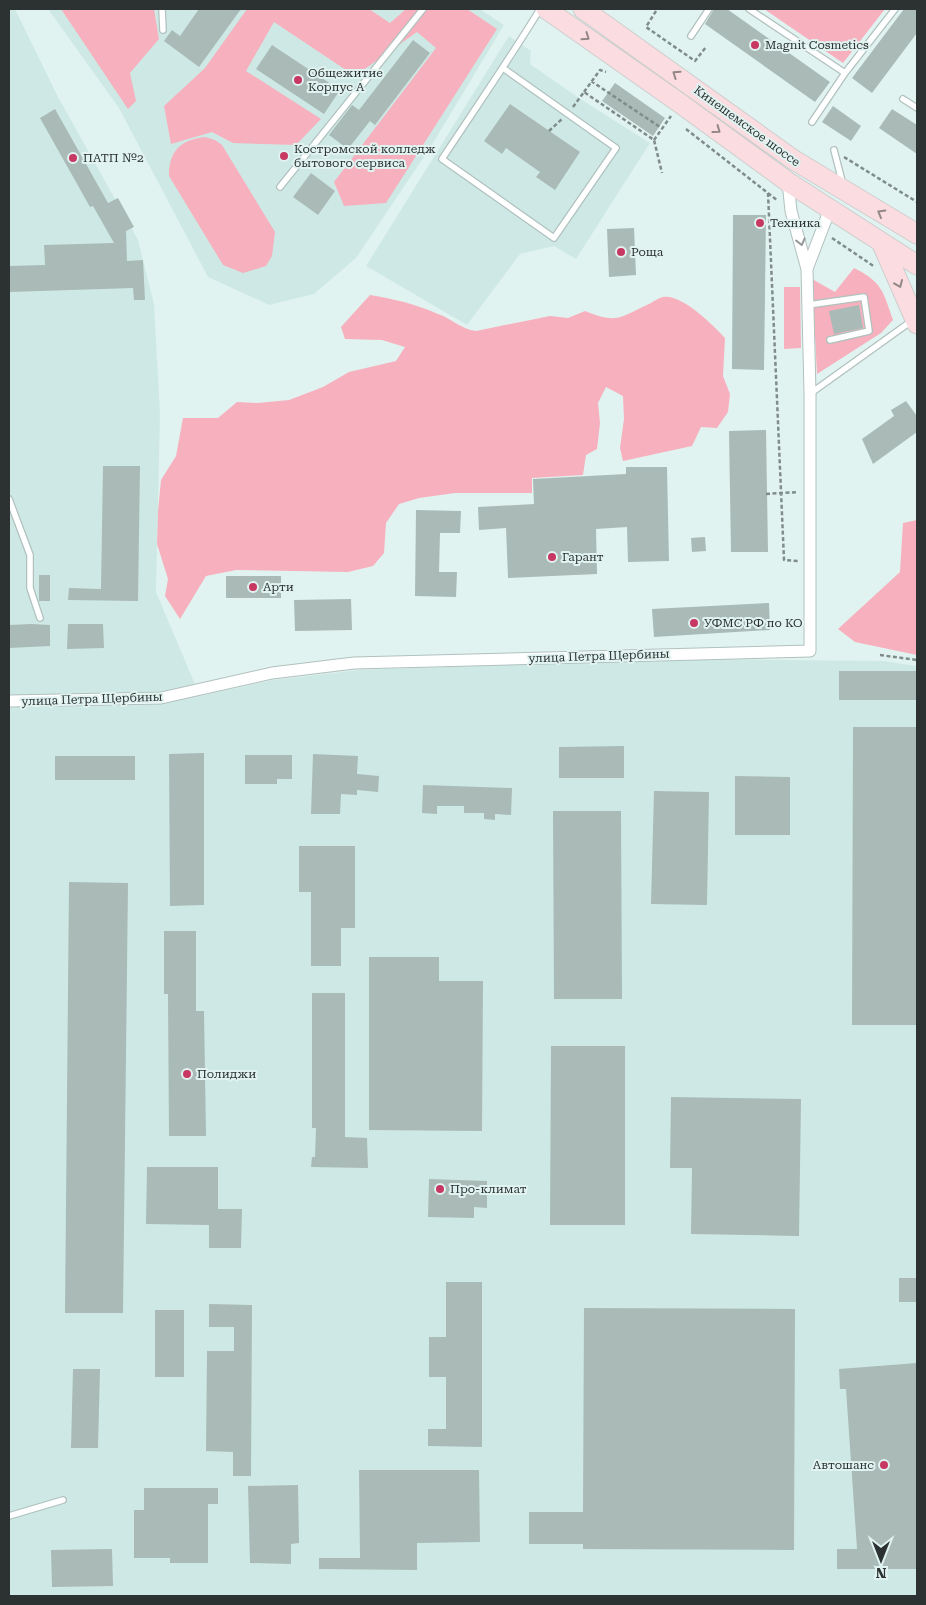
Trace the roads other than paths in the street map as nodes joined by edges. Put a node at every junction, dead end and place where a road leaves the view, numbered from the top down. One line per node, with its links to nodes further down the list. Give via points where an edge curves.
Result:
1 (162, 9): 9 (lane)
2 (423, 9): 18 (lane)
3 (540, 9): 11 (lane)
4 (546, 9): 17 (main road, Кинешемское шоссе, one-way to 17)
5 (583, 9): 19 (main road, Кинешемское шоссе, one-way to 5, via 794,160)
6 (709, 9): 10 (lane)
7 (749, 9): 12 (lane)
8 (895, 9): 12 (lane)
9 (163, 30)
10 (690, 36)
11 (503, 68): 11 (lane, via 442,159 554,238 616,148)
12 (845, 73): 15 (lane)
13 (903, 99): 14 (lane)
14 (917, 108)
15 (812, 122)
16 (834, 150): 19 (lane)
17 (788, 182): 20 (main road, Кинешемское шоссе); 24 (street, улица Петра Щербины, one-way to 24, via 791,211)
18 (280, 186)
19 (845, 192): 21 (main road, Кинешемское шоссе, one-way to 19)
20 (830, 210): 22 (main road, Кинешемское шоссе); 24 (street, улица Петра Щербины)
21 (917, 234)
22 (882, 244): 23 (main road, Кинешемское шоссе); 26 (main road, one-way to 26)
23 (917, 265)
24 (807, 269): 25 (street, улица Петра Щербины)
25 (808, 305): 27 (lane, via 864,297 869,331); 28 (street, улица Петра Щербины)
26 (916, 321): 28 (lane)
27 (830, 340)
28 (810, 393): 31 (street, улица Петра Щербины, via 810,651 354,663 272,673 161,698)
29 (9, 499): 30 (lane, via 30,555 30,588)
30 (40, 618)
31 (9, 701)
32 (63, 1500): 33 (lane)
33 (9, 1516)

